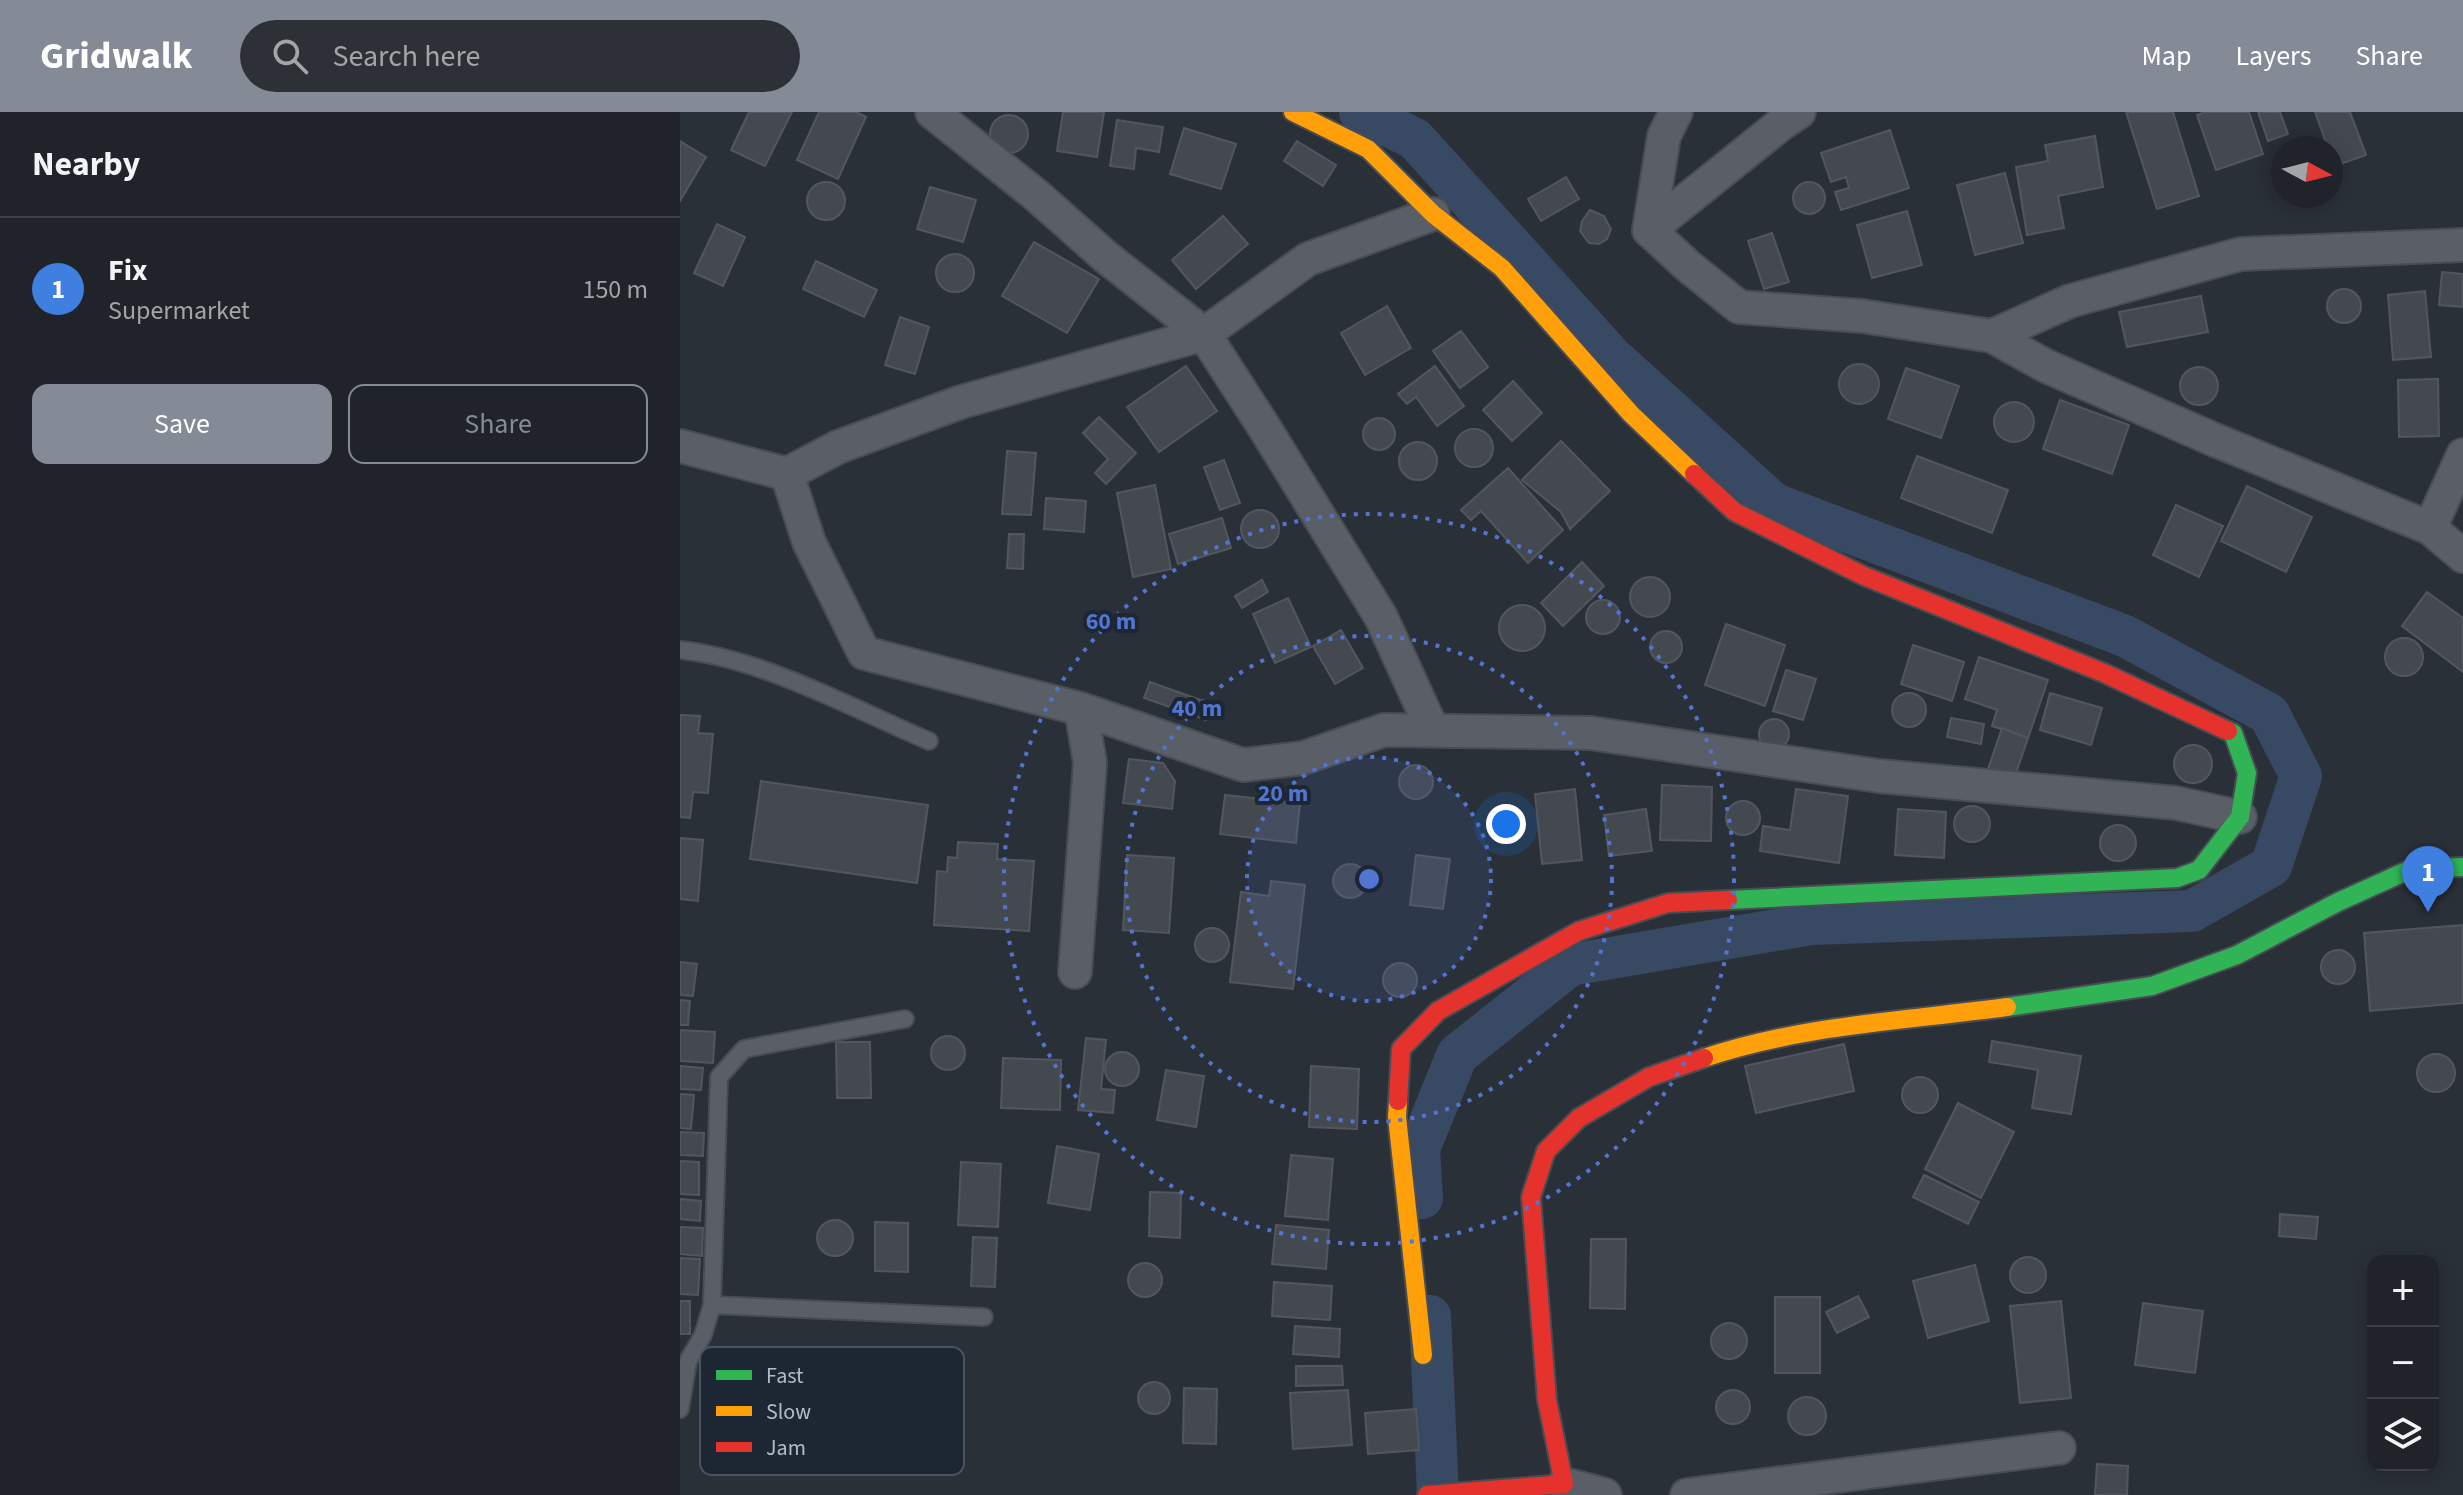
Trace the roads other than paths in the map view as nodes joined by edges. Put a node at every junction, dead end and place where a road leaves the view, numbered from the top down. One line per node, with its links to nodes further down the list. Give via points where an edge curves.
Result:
1 (932, 112): 8 (street)
2 (1293, 112): 5 (street, via 1368,149)
3 (1676, 112): 6 (street, via 1664,136)
4 (1799, 112): 6 (street)
5 (1433, 214): 8 (street, via 1308,259); 19 (street, via 1502,268 1631,414 1735,512 1864,576 2104,673 2233,733 2247,773)
6 (1649, 230): 9 (street, via 1739,307 1862,316)
7 (2463, 245): 9 (street, via 2241,254 2070,301)
8 (1204, 334): 12 (street, via 961,402 838,447); 17 (street, via 1381,617)
9 (1992, 336): 13 (street, via 2074,379)
10 (680, 446): 12 (street)
11 (2463, 455): 13 (street)
12 (787, 474): 16 (street, via 809,542 864,653)
13 (2430, 528): 14 (street)
14 (2463, 556)
15 (680, 650): 18 (lane, via 759,668)
16 (1081, 709): 17 (street, via 1243,765 1303,758 1384,730); 21 (street, via 1090,763)
17 (1432, 729): 19 (street, via 1590,733 1879,776 2176,803)
18 (929, 741)
19 (2240, 817): 25 (street, via 2199,870 2177,878 1668,903 1579,931 1438,1011 1401,1049 1397,1117)
20 (2463, 867): 28 (street, via 2411,869 2237,955 2152,986 1828,1028 1741,1046 1649,1077 1579,1118 1546,1151 1531,1197 1547,1400)
21 (1075, 972)
22 (905, 1019): 23 (lane, via 744,1049 719,1077)
23 (712, 1305): 24 (lane); 26 (lane, via 688,1361)
24 (984, 1317)
25 (1423, 1355)
26 (680, 1409)
27 (2059, 1448): 31 (street)
28 (1564, 1484): 29 (street); 30 (street)
29 (1427, 1495)
30 (1605, 1495)
31 (1687, 1495)

